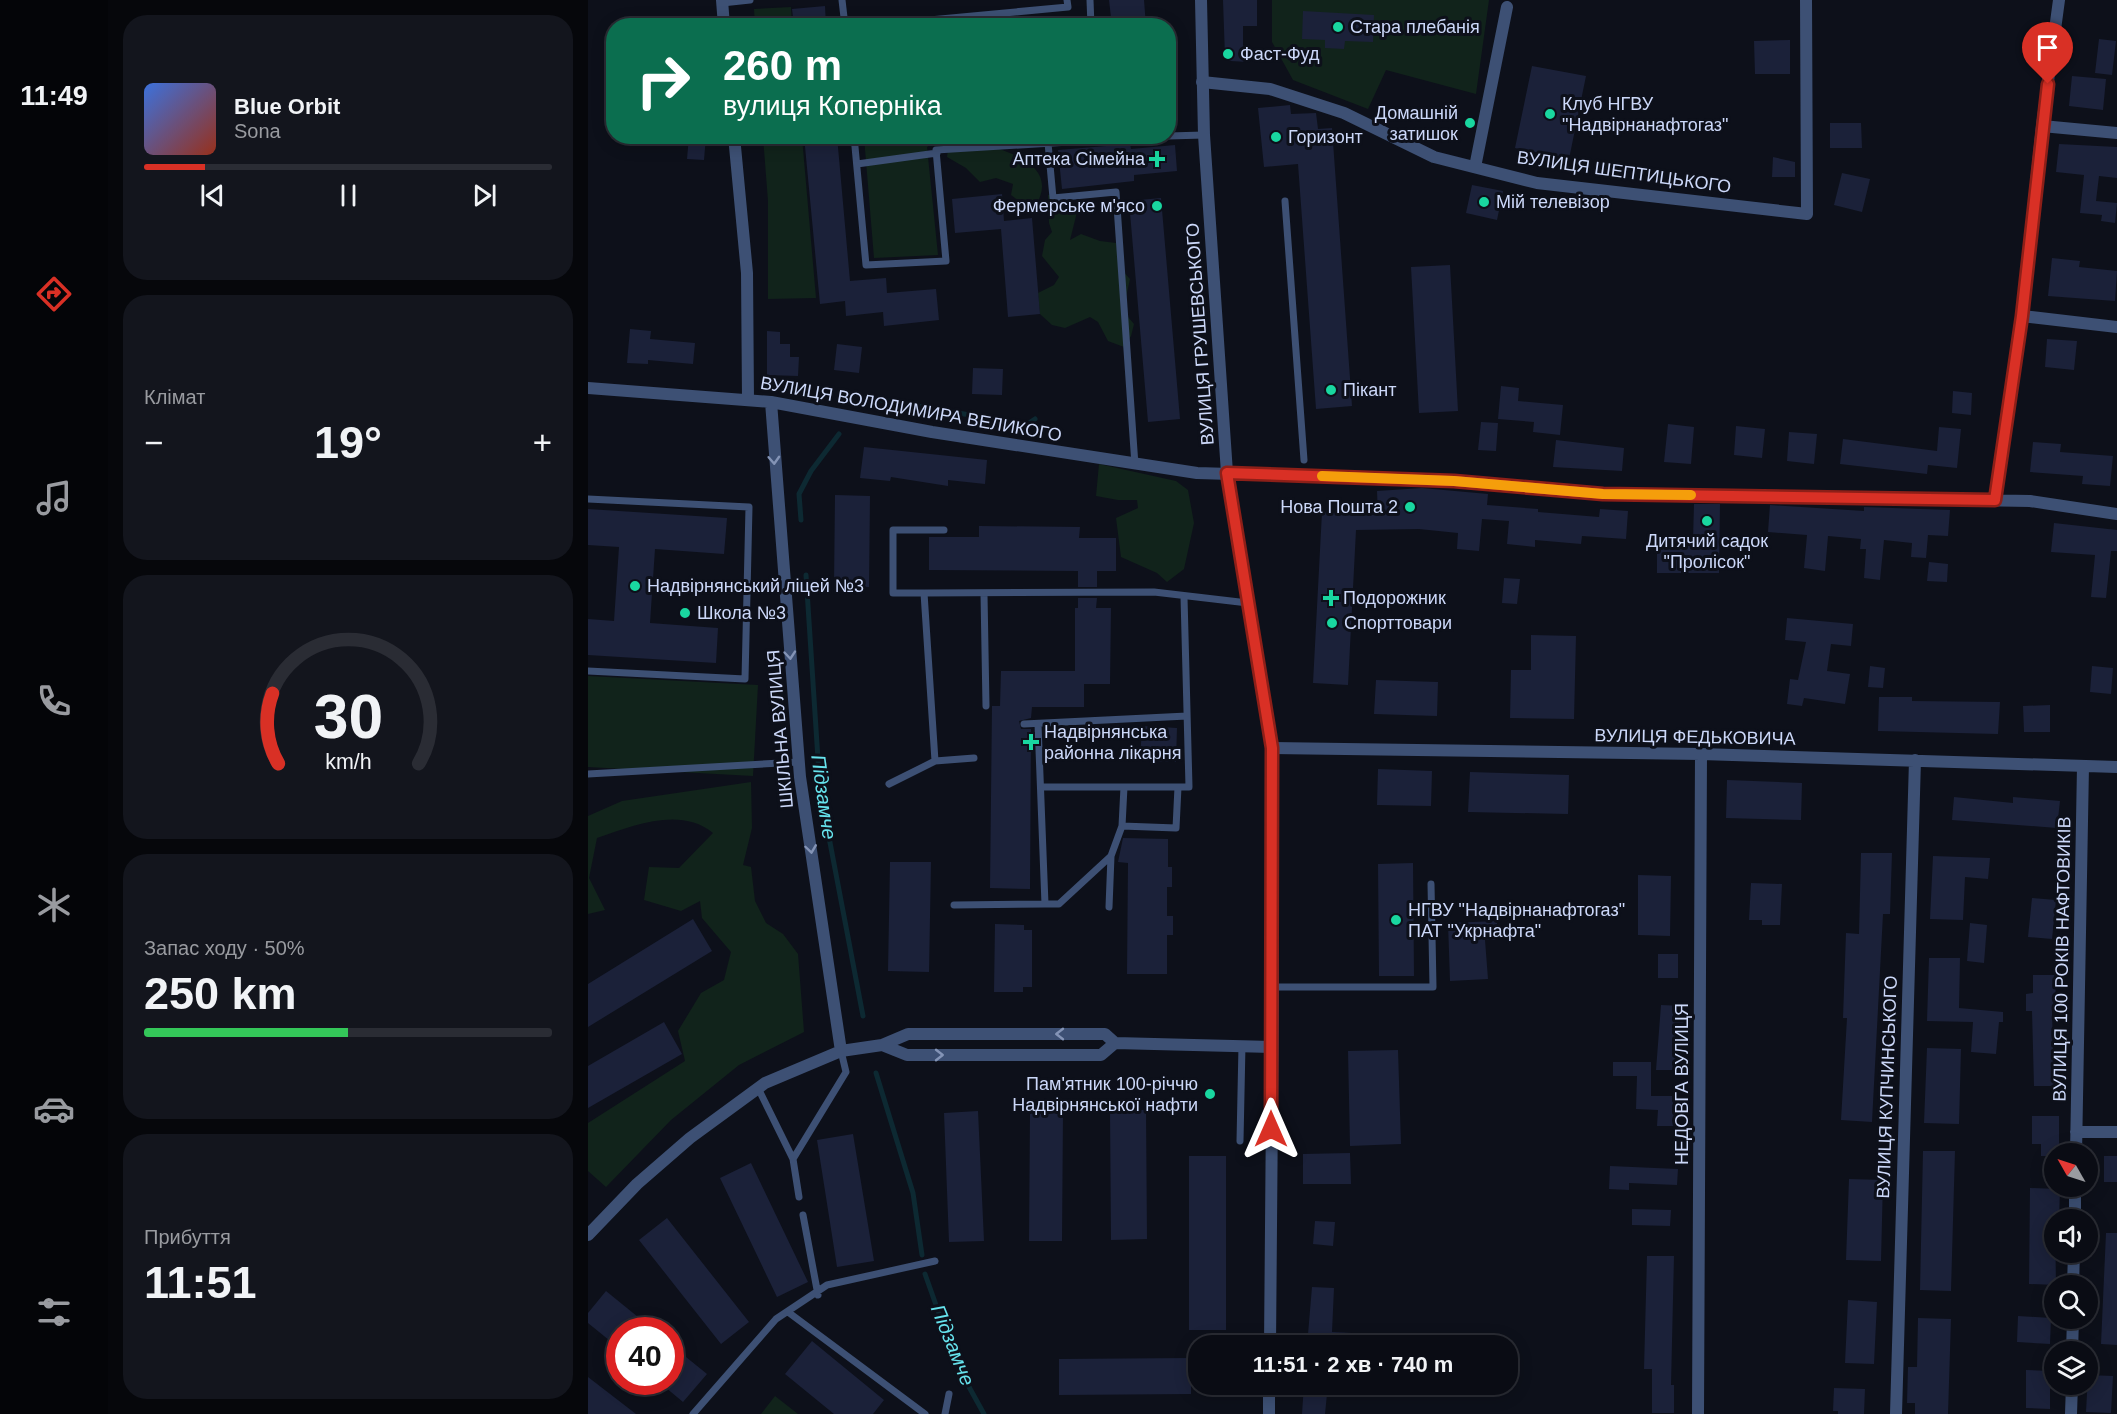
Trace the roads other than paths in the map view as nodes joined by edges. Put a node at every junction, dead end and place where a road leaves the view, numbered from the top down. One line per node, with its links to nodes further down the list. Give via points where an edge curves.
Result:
1 (750, 0): 8 (lane)
2 (842, 0): 11 (lane)
3 (1067, 0): 12 (lane, via 1068,7)
4 (1090, 0): 13 (lane)
5 (1201, 0): 14 (street, ВУЛИЦЯ ГРУШЕВСЬКОГО)
6 (1806, 0): 25 (street, ВУЛИЦЯ ШЕПТИЦЬКОГО, via 1807,214 1537,183)
7 (2059, 0): 15 (street)
8 (722, 1): 10 (street)
9 (1507, 7): 25 (street)
10 (723, 18)
11 (844, 18)
12 (950, 18)
13 (1091, 18)
14 (1202, 82): 17 (street, ВУЛИЦЯ ГРУШЕВСЬКОГО); 25 (street, ВУЛИЦЯ ШЕПТИЦЬКОГО, via 1270,89 1344,113 1434,157)
15 (2042, 126): 16 (street); 27 (street)
16 (2117, 133)
17 (1204, 135): 18 (lane); 34 (street, ВУЛИЦЯ ГРУШЕВСЬКОГО)
18 (1176, 136)
19 (735, 144): 30 (street, via 747,273)
20 (855, 144): 24 (lane)
21 (1032, 144): 23 (lane, via 936,150)
22 (1048, 144): 33 (lane, via 1053,198 1116,192)
23 (937, 153): 24 (lane); 24 (lane, via 945,261 866,266)
24 (857, 164)
25 (1475, 167)
26 (1285, 201): 32 (lane)
27 (2022, 316): 28 (street); 36 (street)
28 (2117, 327)
29 (588, 388): 30 (street, ВУЛИЦЯ ВОЛОДИМИРА ВЕЛИКОГО)
30 (748, 400): 31 (street, ВУЛИЦЯ ВОЛОДИМИРА ВЕЛИКОГО)
31 (771, 402): 33 (street, ВУЛИЦЯ ВОЛОДИМИРА ВЕЛИКОГО); 53 (street, ШКІЛЬНА ВУЛИЦЯ, one-way to 53)
32 (1304, 460)
33 (1135, 465): 34 (street, ВУЛИЦЯ ВОЛОДИМИРА ВЕЛИКОГО)
34 (1227, 473): 36 (street, ВУЛИЦЯ ВОЛОДИМИРА ВЕЛИКОГО, via 1454,481 1603,494); 42 (street, ВУЛИЦЯ ГРУШЕВСЬКОГО)
35 (588, 499): 43 (lane, via 749,507 745,679)
36 (1995, 500): 37 (street, ВУЛИЦЯ ВОЛОДИМИРА ВЕЛИКОГО)
37 (2117, 514)
38 (944, 530): 39 (lane, via 893,530 893,593)
39 (924, 593): 40 (lane); 52 (lane)
40 (984, 594): 41 (lane, via 1154,592); 44 (lane)
41 (1184, 597): 42 (lane); 45 (lane)
42 (1248, 603): 48 (street, ВУЛИЦЯ ГРУШЕВСЬКОГО)
43 (588, 671)
44 (986, 706)
45 (1187, 716): 47 (lane); 60 (lane, via 1189,787)
46 (1024, 724): 47 (lane)
47 (1038, 724): 58 (lane)
48 (1272, 748): 49 (street, ВУЛИЦЯ ФЕДЬКОВИЧА); 69 (street, ВУЛИЦЯ ГРУШЕВСЬКОГО)
49 (1701, 754): 51 (street, ВУЛИЦЯ ФЕДЬКОВИЧА); 95 (street, НЕДОВГА ВУЛИЦЯ)
50 (974, 758): 52 (lane)
51 (1915, 760): 54 (street, ВУЛИЦЯ ФЕДЬКОВИЧА); 96 (street, ВУЛИЦЯ КУПЧИНСЬКОГО)
52 (935, 761): 57 (lane)
53 (799, 762): 56 (lane); 74 (street, ШКІЛЬНА ВУЛИЦЯ, one-way to 74)
54 (2083, 766): 55 (street, ВУЛИЦЯ ФЕДЬКОВИЧА); 76 (street, ВУЛИЦЯ 100 РОКІВ НАФТОВИКІВ)
55 (2117, 767)
56 (588, 774)
57 (889, 784)
58 (1042, 787): 59 (lane); 66 (lane)
59 (1124, 787): 60 (lane); 61 (lane)
60 (1178, 787): 61 (lane, via 1176,828)
61 (1122, 826): 62 (lane)
62 (1111, 856): 63 (lane); 64 (lane)
63 (1094, 872): 64 (lane); 66 (lane, via 1059,903)
64 (1111, 872): 68 (lane)
65 (1431, 884): 69 (lane, via 1433,987)
66 (1045, 904): 67 (lane)
67 (954, 905)
68 (1109, 907)
69 (1273, 987): 73 (street, ВУЛИЦЯ ГРУШЕВСЬКОГО)
70 (1115, 1043): 71 (street, one-way to 71, via 1105,1034 908,1034); 71 (street, one-way to 70, via 907,1055 1101,1055); 72 (street)
71 (882, 1045): 74 (street)
72 (1242, 1045): 73 (street); 78 (lane)
73 (1272, 1047): 87 (street, ВУЛИЦЯ ГРУШЕВСЬКОГО)
74 (841, 1051): 75 (street); 80 (lane, via 846,1072)
75 (758, 1088): 80 (lane); 83 (street, via 637,1184)
76 (2076, 1132): 77 (street); 79 (street, ВУЛИЦЯ 100 РОКІВ НАФТОВИКІВ)
77 (2117, 1132)
78 (1240, 1141)
79 (2076, 1143)
80 (793, 1159): 81 (lane)
81 (799, 1197)
82 (803, 1215): 85 (lane)
83 (588, 1235)
84 (935, 1261): 85 (lane, via 827,1285)
85 (818, 1293): 86 (lane)
86 (788, 1312): 91 (lane, via 776,1319); 92 (lane)
87 (1270, 1335)
88 (949, 1394): 93 (lane)
89 (1269, 1395): 94 (street)
90 (2072, 1395): 97 (street)
91 (693, 1414)
92 (925, 1414)
93 (945, 1414)
94 (1269, 1414)
95 (1698, 1414)
96 (1896, 1414)
97 (2071, 1414)

